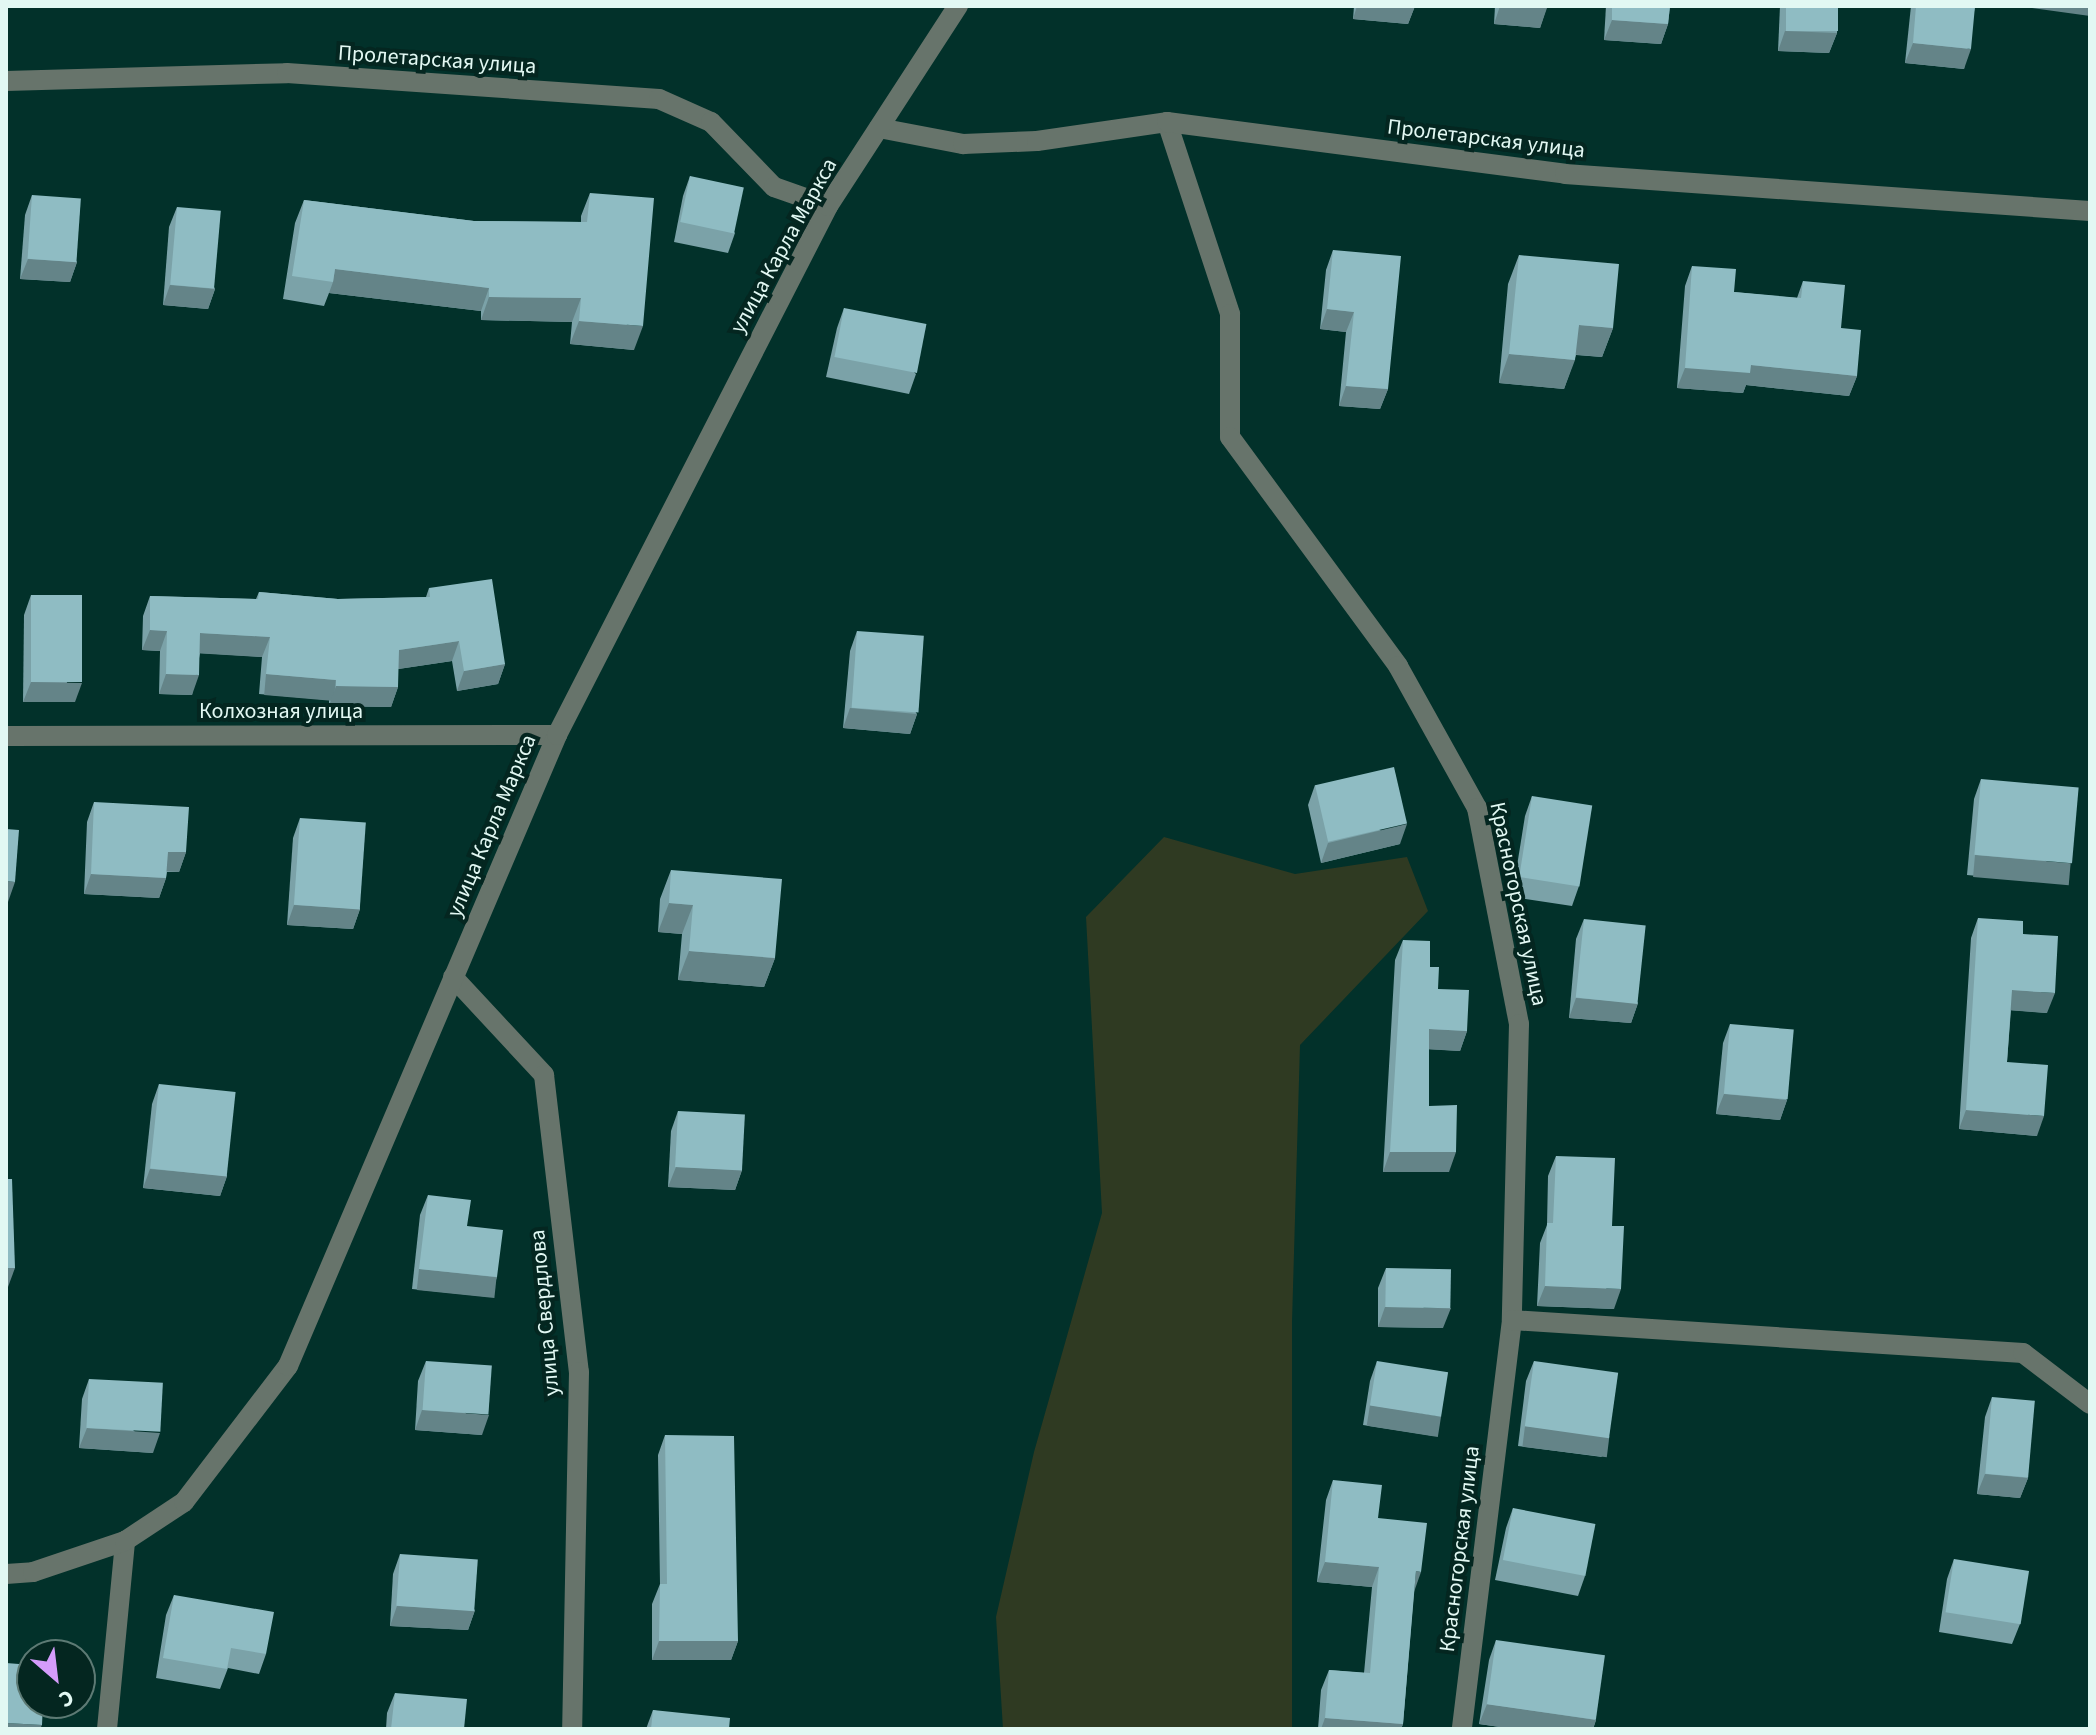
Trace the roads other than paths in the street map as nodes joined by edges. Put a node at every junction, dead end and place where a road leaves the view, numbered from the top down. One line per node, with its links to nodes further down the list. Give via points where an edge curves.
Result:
1 (958, 6): 4 (street, улица Карла Маркса)
2 (6, 81): 5 (street, Пролетарская улица, via 287,73 659,99 711,122 774,187)
3 (1167, 122): 4 (street, Пролетарская улица, via 1037,141 963,144); 6 (street, Пролетарская улица, via 1565,174); 10 (street, Красногорская улица, via 1230,314 1230,437 1398,666 1477,808 1519,1024)
4 (879, 128): 5 (street, улица Карла Маркса)
5 (828, 206): 7 (street, улица Карла Маркса)
6 (2090, 211)
7 (557, 735): 8 (street, Колхозная улица); 9 (street, улица Карла Маркса)
8 (6, 736)
9 (453, 977): 12 (street, улица Карла Маркса, via 288,1366 184,1502); 15 (street, улица Свердлова, via 544,1075 579,1372)
10 (1512, 1320): 11 (street, via 2023,1353); 16 (street, Красногорская улица)
11 (2090, 1404)
12 (125, 1541): 13 (street, улица Карла Маркса, via 33,1572); 14 (street)
13 (6, 1574)
14 (107, 1729)
15 (572, 1729)
16 (1462, 1729)

